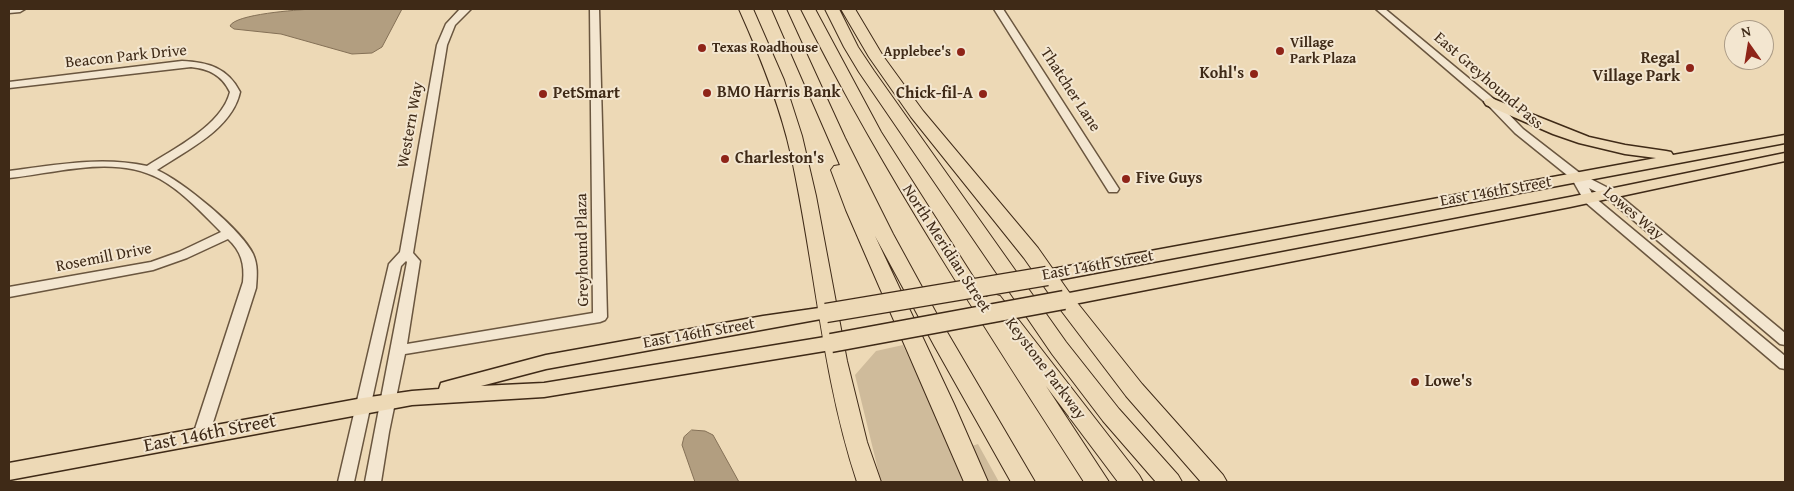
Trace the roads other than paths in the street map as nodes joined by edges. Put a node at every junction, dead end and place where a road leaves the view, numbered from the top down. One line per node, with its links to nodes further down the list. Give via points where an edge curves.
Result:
1 (20, 9): 10 (street)
2 (466, 9): 26 (street, Western Way, via 448,28 442,45)
3 (594, 9): 33 (street, Greyhound Plaza, via 600,317)
4 (779, 9): 12 (highway)
5 (808, 9): 24 (highway, North Meridian Street, via 844,80)
6 (832, 9): 47 (highway, via 852,47 899,120 1059,348)
7 (850, 9): 27 (highway, via 890,78)
8 (998, 9): 21 (street, Thatcher Lane)
9 (1380, 9): 14 (street, East Greyhound Pass)
10 (9, 10)
11 (747, 10): 30 (highway, via 789,118)
12 (804, 67): 43 (highway, via 858,216); 44 (highway, via 900,266)
13 (9, 85): 18 (street, Beacon Park Drive, via 182,64 219,71 235,92 235,101 229,111 217,123)
14 (1491, 102): 16 (main road, via 1557,131 1597,143 1639,152); 20 (street, East Greyhound Pass, via 1519,131)
15 (1785, 139): 16 (main road, East 146th Street)
16 (1690, 156): 20 (main road, East 146th Street)
17 (1785, 157): 22 (main road, East 146th Street)
18 (149, 170): 19 (street, via 98,164); 25 (street, via 166,178)
19 (9, 175)
20 (1577, 177): 22 (street, Lowes Way); 23 (street, Lowes Way); 27 (main road, East 146th Street)
21 (1113, 189)
22 (1610, 194): 23 (main road, East 146th Street); 31 (street, Lowes Way)
23 (1589, 199): 29 (main road, East 146th Street); 34 (street, Lowes Way)
24 (920, 210): 45 (highway, North Meridian Street); 46 (highway, Keystone Parkway, via 1018,332)
25 (229, 233): 28 (street, Rosemill Drive, via 154,266); 38 (street, via 248,254 251,276)
26 (406, 254): 33 (street, Western Way, via 414,261); 37 (street, Western Way, via 395,264)
27 (1047, 276): 29 (highway); 30 (main road, East 146th Street, bridge)
28 (9, 292)
29 (1064, 300): 32 (main road, East 146th Street, bridge); 48 (highway, via 1157,418)
30 (826, 313): 32 (highway); 35 (main road, East 146th Street, via 546,362)
31 (1785, 340)
32 (831, 342): 35 (main road, East 146th Street, via 544,390); 42 (highway)
33 (399, 350): 36 (street, Western Way)
34 (1785, 364)
35 (412, 398): 36 (main road, East 146th Street)
36 (388, 402): 37 (main road, East 146th Street); 41 (street, Western Way)
37 (363, 406): 38 (main road, East 146th Street); 40 (street, Western Way)
38 (202, 435): 39 (main road, East 146th Street)
39 (9, 472)
40 (346, 482)
41 (373, 482)
42 (869, 482)
43 (976, 482)
44 (1023, 482)
45 (1097, 482)
46 (1131, 482)
47 (1170, 482)
48 (1215, 482)

